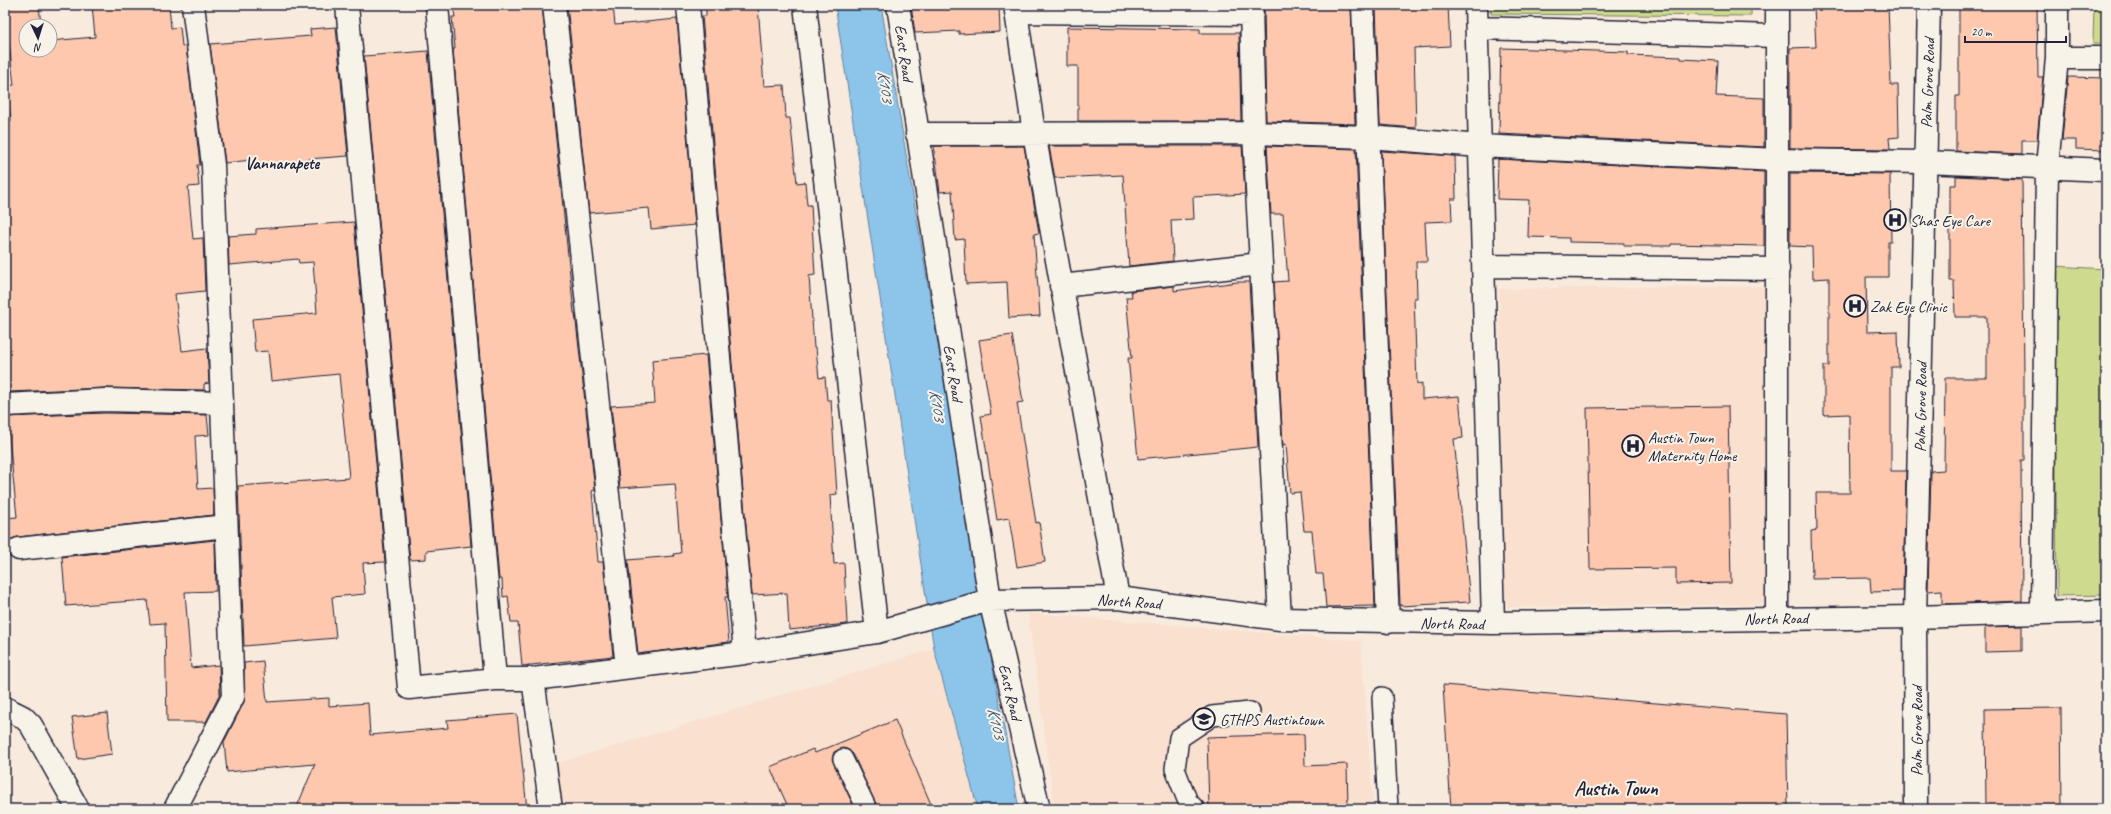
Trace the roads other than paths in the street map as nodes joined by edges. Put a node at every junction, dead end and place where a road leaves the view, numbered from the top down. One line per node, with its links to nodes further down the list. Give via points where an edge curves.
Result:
1 (193, 5): 32 (street, via 213,165)
2 (347, 5): 48 (street, North Road, via 409,688)
3 (437, 5): 48 (street)
4 (554, 5): 47 (street)
5 (688, 5): 46 (street)
6 (805, 5): 45 (street)
7 (898, 5): 21 (street, East Road)
8 (1363, 5): 22 (street)
9 (1476, 5): 15 (street)
10 (1777, 5): 16 (street)
11 (1929, 5): 25 (street, Palm Grove Road)
12 (2057, 5): 17 (street)
13 (1016, 8): 14 (street); 19 (street)
14 (1252, 9): 20 (street)
15 (1478, 28): 16 (street); 23 (street)
16 (1778, 36): 24 (street)
17 (2057, 58): 18 (street); 26 (street)
18 (2106, 58)
19 (1034, 133): 20 (street); 21 (street); 31 (street)
20 (1254, 133): 22 (street); 28 (street)
21 (916, 134): 37 (street, East Road)
22 (1369, 137): 23 (street); 43 (street)
23 (1480, 146): 24 (street); 29 (street)
24 (1778, 160): 25 (street); 30 (street)
25 (1925, 162): 26 (street); 40 (street, Palm Grove Road)
26 (2047, 167): 27 (street); 39 (street)
27 (2106, 170)
28 (1261, 264): 31 (street); 42 (street)
29 (1484, 266): 30 (street); 44 (street)
30 (1778, 269): 41 (street)
31 (1061, 286): 36 (street)
32 (222, 403): 33 (street, via 105,400); 34 (street)
33 (5, 405)
34 (226, 526): 35 (street); 55 (street, via 233,697)
35 (20, 549)
36 (1118, 598): 37 (street, North Road); 42 (street, North Road)
37 (990, 600): 45 (street, North Road); 58 (street, East Road)
38 (2106, 611): 39 (street, North Road)
39 (2042, 612): 40 (street, North Road)
40 (1916, 617): 41 (street, North Road); 61 (street, Palm Grove Road)
41 (1777, 618): 44 (street, North Road)
42 (1280, 619): 43 (street, North Road)
43 (1388, 622): 44 (street, North Road)
44 (1493, 623)
45 (876, 632): 46 (street, North Road)
46 (745, 653): 47 (street, North Road)
47 (628, 667): 49 (street, North Road)
48 (495, 679): 49 (street, North Road)
49 (533, 679): 56 (street)
50 (1382, 698): 60 (lane)
51 (5, 708): 54 (street, via 23,717 31,725)
52 (1250, 712): 59 (lane, via 1212,716 1179,738 1175,769 1188,802)
53 (843, 759): 57 (lane)
54 (78, 809)
55 (175, 809)
56 (551, 809)
57 (867, 809)
58 (1039, 809)
59 (1195, 809)
60 (1388, 809)
61 (1916, 809)

